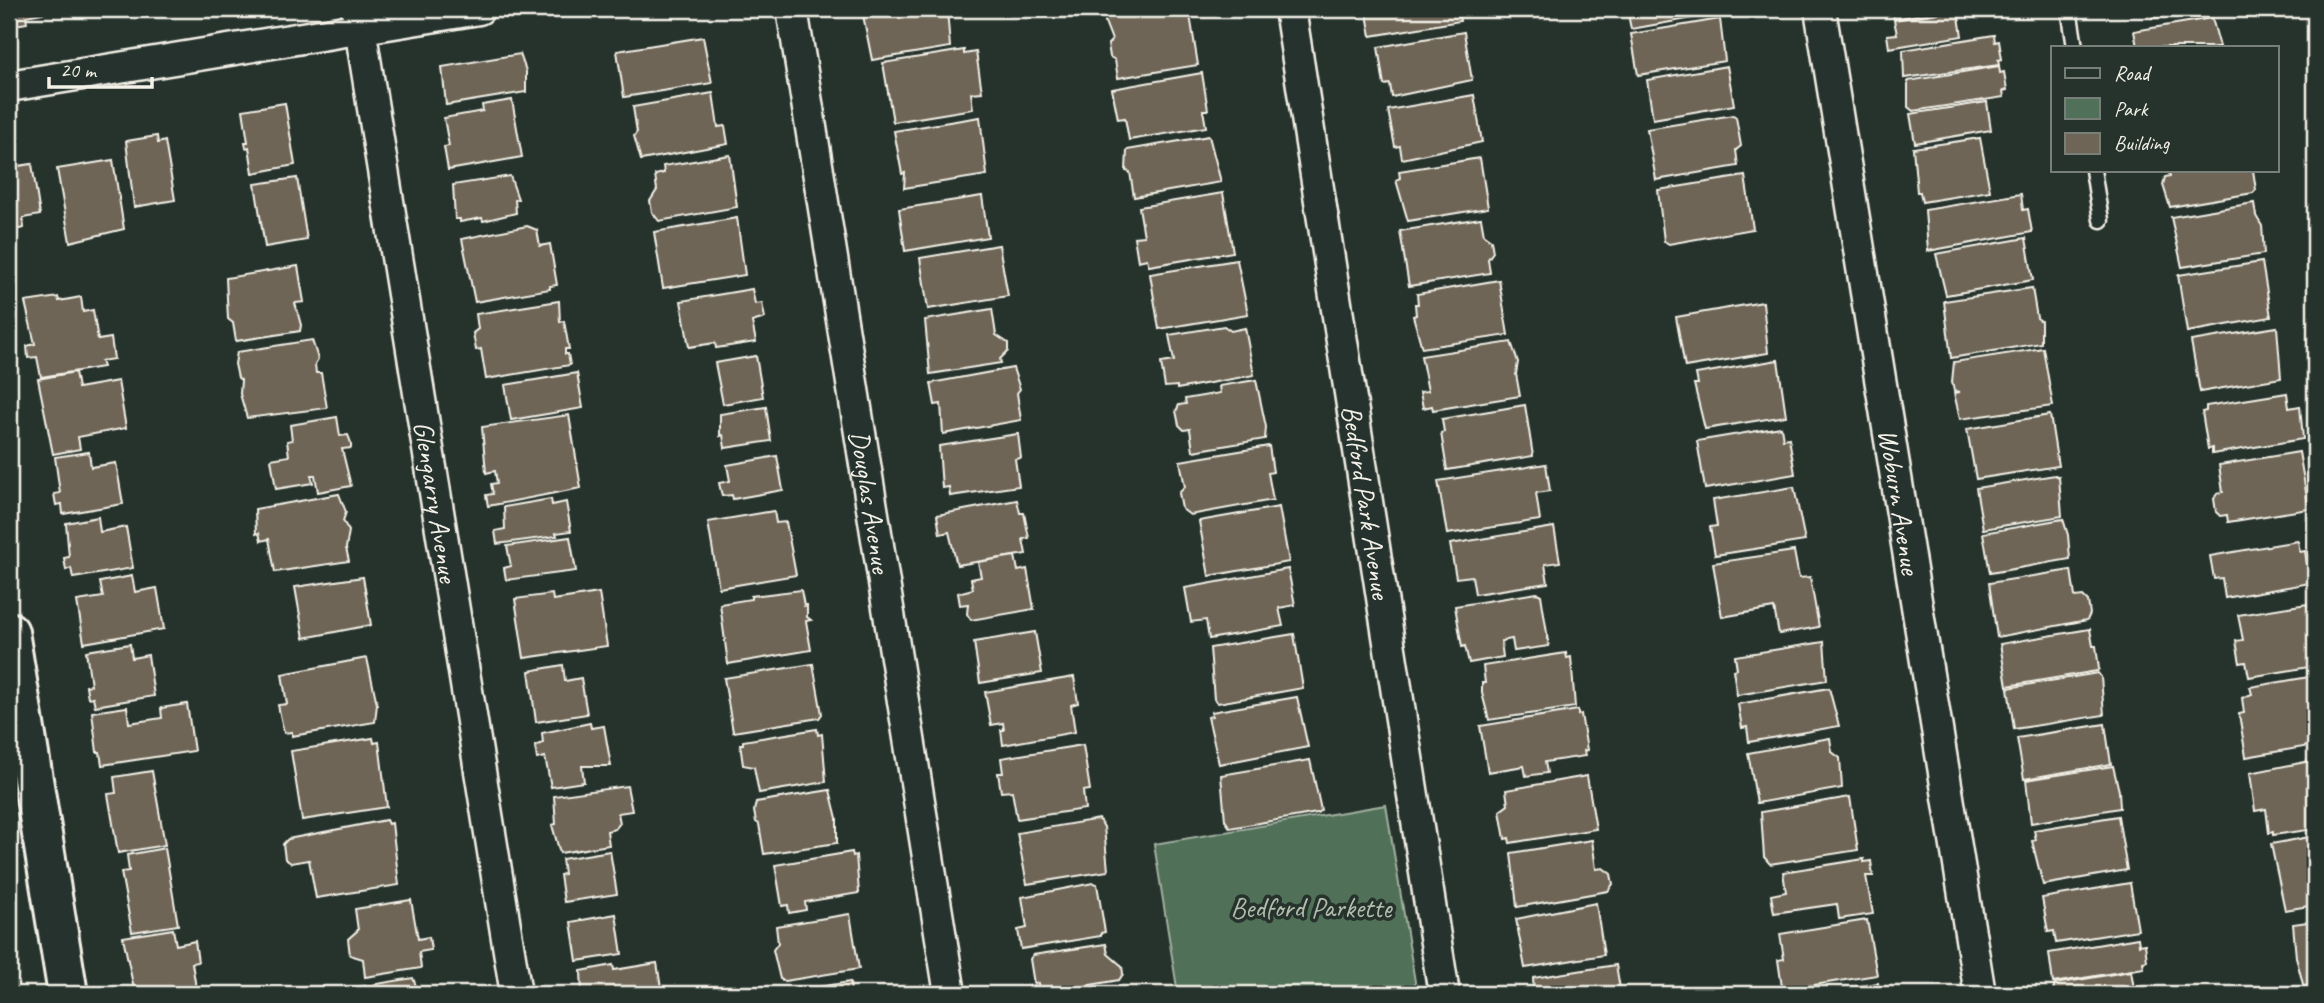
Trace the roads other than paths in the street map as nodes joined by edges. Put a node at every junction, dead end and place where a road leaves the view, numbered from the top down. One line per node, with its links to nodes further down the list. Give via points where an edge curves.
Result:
1 (479, 9): 6 (street)
2 (792, 9): 14 (street, Douglas Avenue)
3 (1290, 9): 15 (street, Bedford Park Avenue)
4 (1820, 9): 16 (street, Woburn Avenue)
5 (2069, 9): 7 (lane)
6 (358, 18): 8 (street); 13 (street, Glengarry Avenue)
7 (2075, 46)
8 (9, 86)
9 (2093, 172): 10 (lane)
10 (2101, 220)
11 (9, 632): 12 (main road)
12 (68, 994)
13 (516, 994)
14 (950, 994)
15 (1444, 994)
16 (1980, 994)

